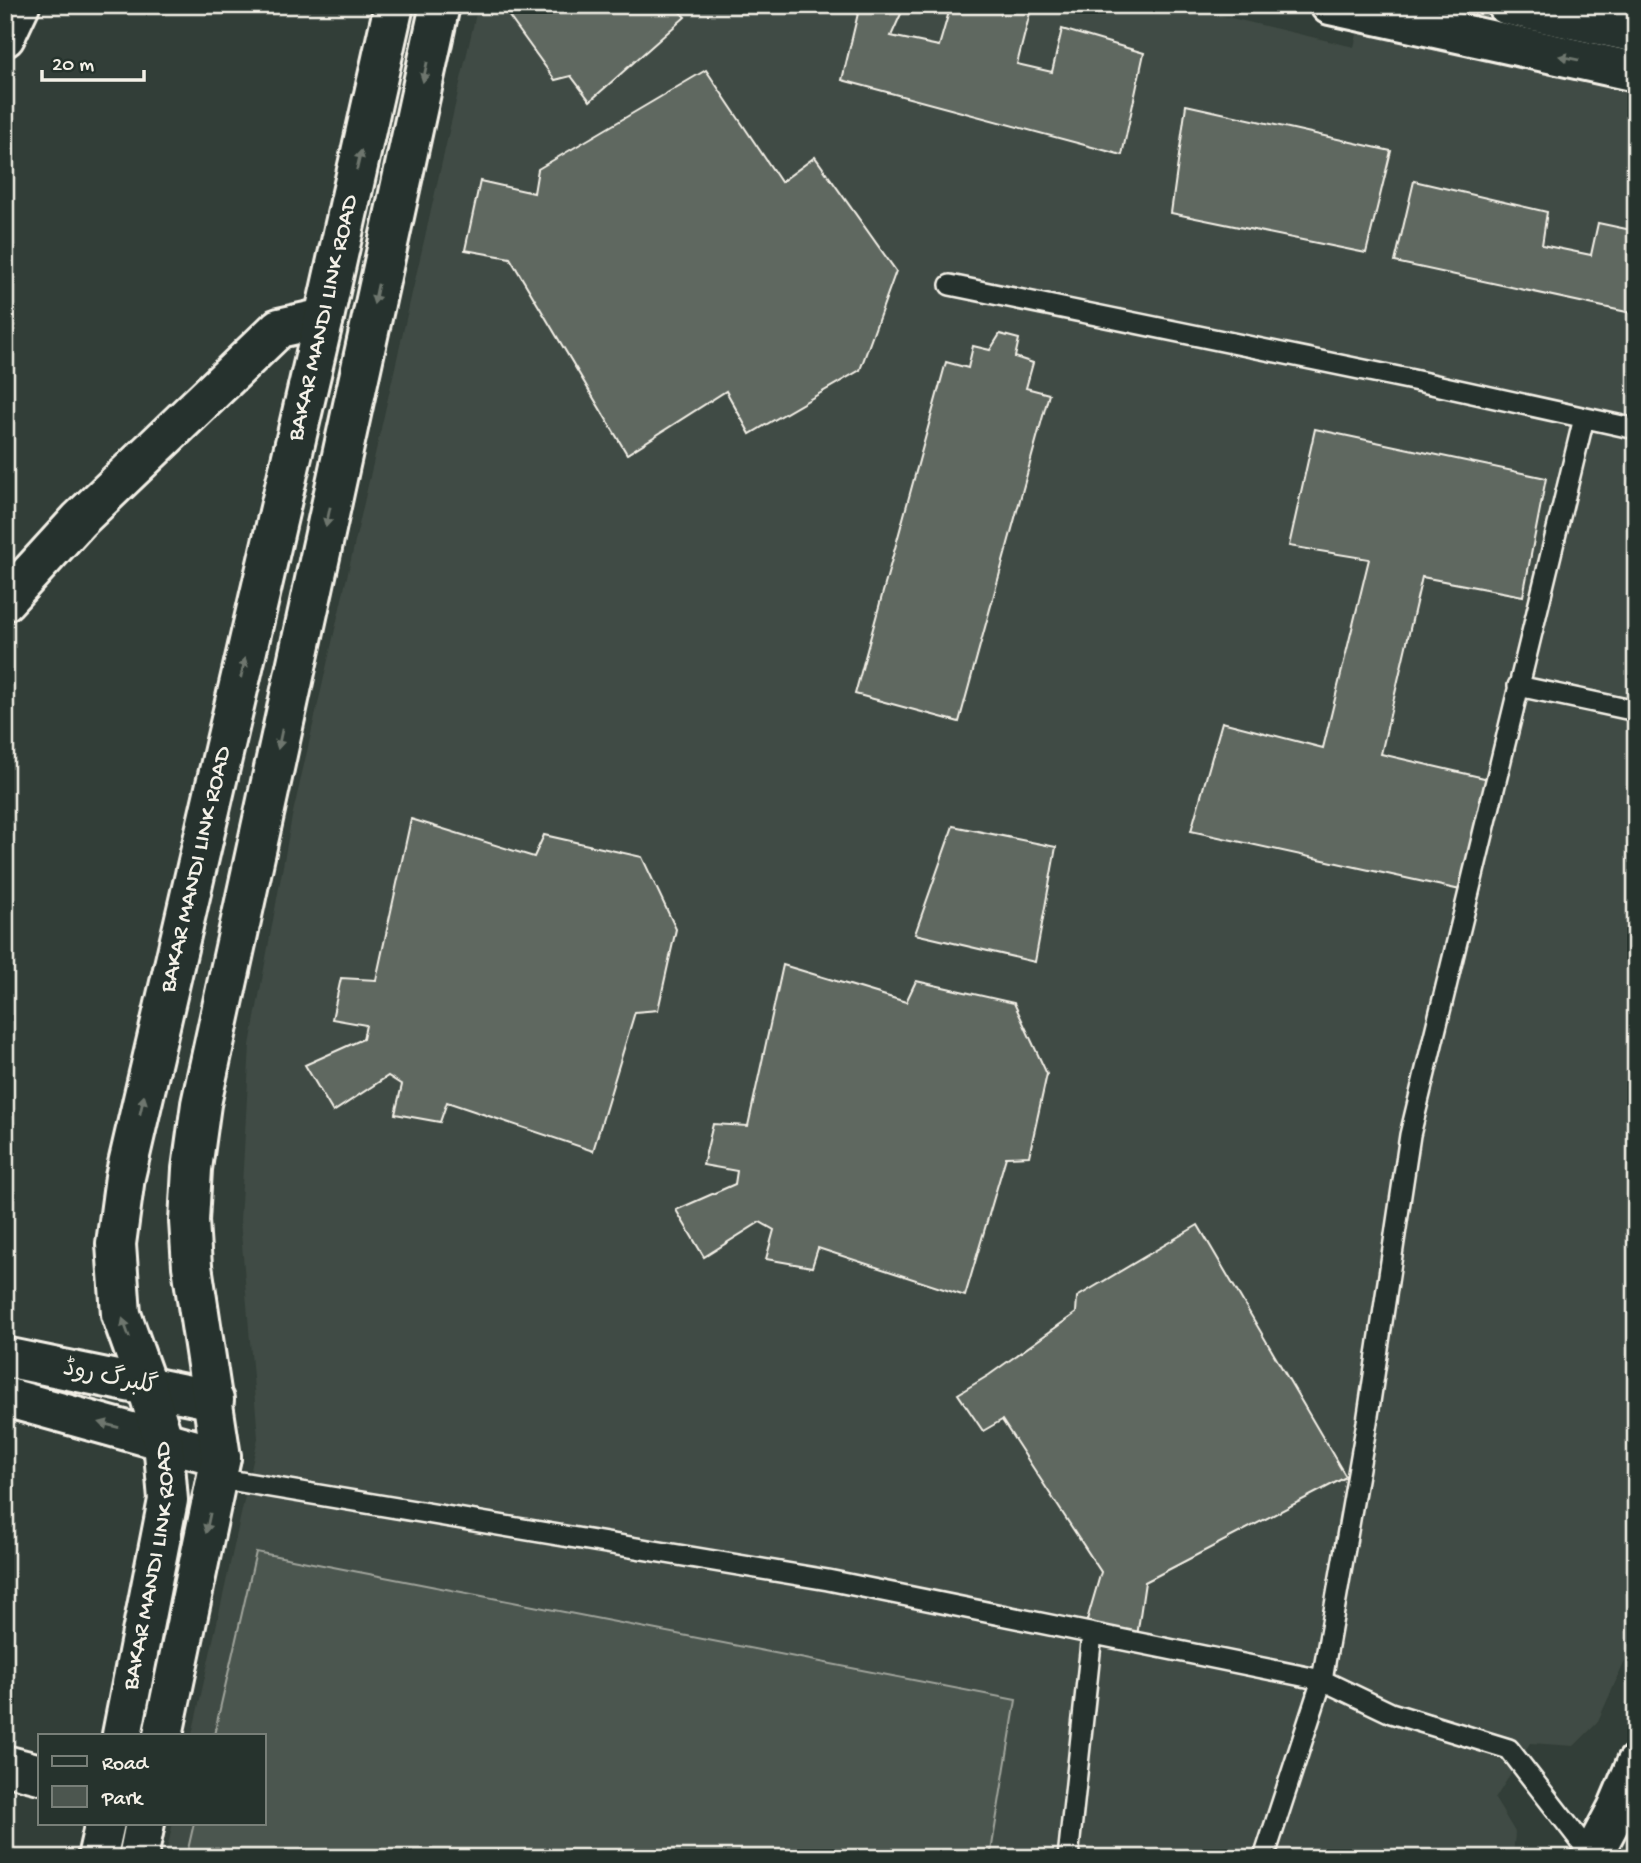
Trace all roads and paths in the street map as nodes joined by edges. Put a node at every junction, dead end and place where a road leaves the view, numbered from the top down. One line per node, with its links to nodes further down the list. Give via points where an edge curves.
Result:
1 (20, 5): 7 (main road)
2 (394, 5): 10 (main road, BAKAR MANDI LINK ROAD, one-way to 2)
3 (440, 5): 19 (main road, BAKAR MANDI LINK ROAD, one-way to 19, via 201,1104 189,1221)
4 (1330, 5): 8 (main road, one-way to 4)
5 (1507, 5): 6 (main road)
6 (1636, 33)
7 (5, 37)
8 (1636, 72)
9 (950, 285): 11 (lane)
10 (324, 318): 13 (main road, via 279,328 79,520); 17 (main road, BAKAR MANDI LINK ROAD, one-way to 10, via 121,1314 116,1244 125,1177)
11 (1584, 418): 12 (lane); 14 (lane)
12 (1636, 429)
13 (5, 601)
14 (1518, 686): 15 (lane); 23 (lane, via 1410,1135)
15 (1636, 711)
16 (5, 1357): 17 (main road, گلبرگ روڈ)
17 (147, 1387): 19 (main road, گلبرگ روڈ); 20 (main road, BAKAR MANDI LINK ROAD)
18 (6, 1400): 20 (main road, گلبرگ روڈ, one-way to 18)
19 (214, 1400): 21 (main road, BAKAR MANDI LINK ROAD)
20 (163, 1440): 21 (main road, گلبرگ روڈ); 24 (main road, BAKAR MANDI LINK ROAD, via 168,1500)
21 (219, 1467): 22 (lane); 25 (main road, BAKAR MANDI LINK ROAD, one-way to 25)
22 (1092, 1634): 23 (lane); 34 (lane)
23 (1322, 1680): 31 (lane, via 1391,1713 1509,1749); 35 (lane)
24 (122, 1734)
25 (163, 1734)
26 (1636, 1764): 31 (main road)
27 (5, 1765): 28 (main road)
28 (38, 1773)
29 (104, 1825): 32 (main road)
30 (145, 1825): 33 (main road)
31 (1591, 1857)
32 (97, 1858)
33 (138, 1858)
34 (1068, 1858)
35 (1264, 1858)

